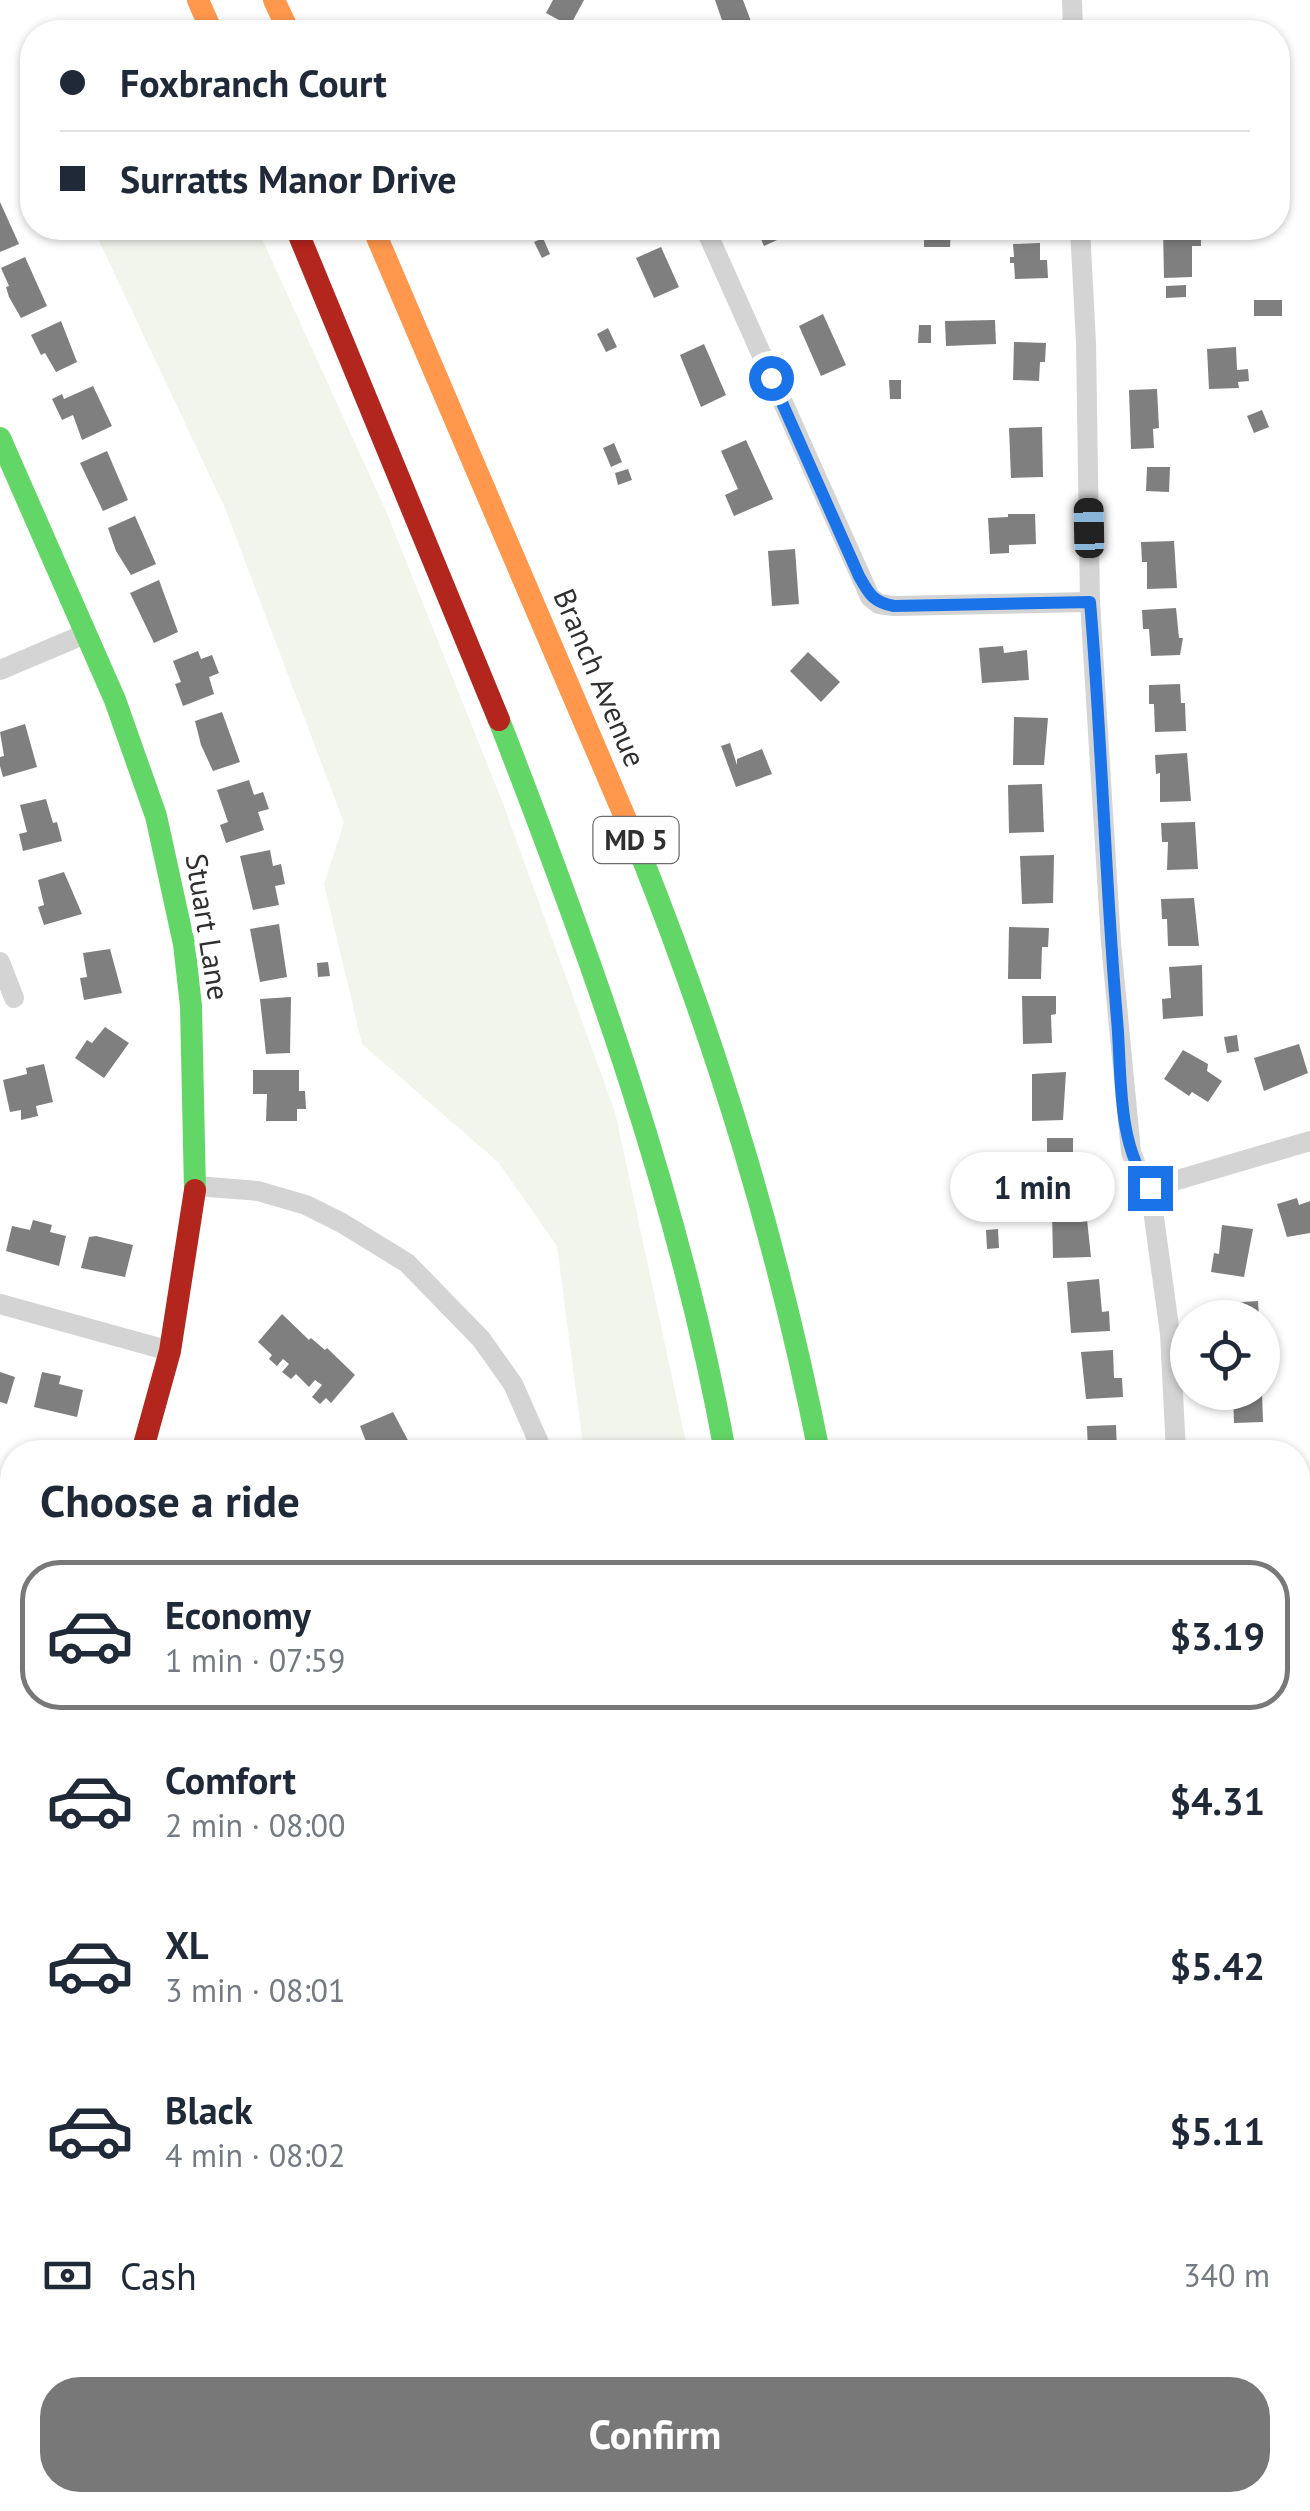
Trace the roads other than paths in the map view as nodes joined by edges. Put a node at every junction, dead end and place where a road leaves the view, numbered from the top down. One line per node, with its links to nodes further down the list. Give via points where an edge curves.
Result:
1 (301, 240): 18 (main road, MD 5, via 564,886 664,1196)
2 (377, 240): 19 (main road, Branch Avenue / MD 5, via 684,964 756,1186 794,1325)
3 (710, 240): 6 (street, via 870,597 894,606)
4 (1080, 240): 6 (street)
5 (0, 438): 7 (main road, Stuart Lane)
6 (1090, 602): 13 (street, via 1125,1111 1131,1152)
7 (85, 634): 8 (street); 12 (main road, Stuart Lane, via 156,816 184,944)
8 (0, 670)
9 (0, 962): 10 (street)
10 (14, 998)
11 (1310, 1141): 13 (street)
12 (196, 1186): 15 (main road, Stuart Lane); 17 (street, via 258,1191 306,1205 407,1262 481,1339 513,1384)
13 (1150, 1188): 20 (street, via 1170,1334)
14 (0, 1304): 15 (street)
15 (170, 1350): 16 (main road, Stuart Lane)
16 (145, 1440)
17 (537, 1440)
18 (722, 1440)
19 (816, 1440)
20 (1175, 1440)

